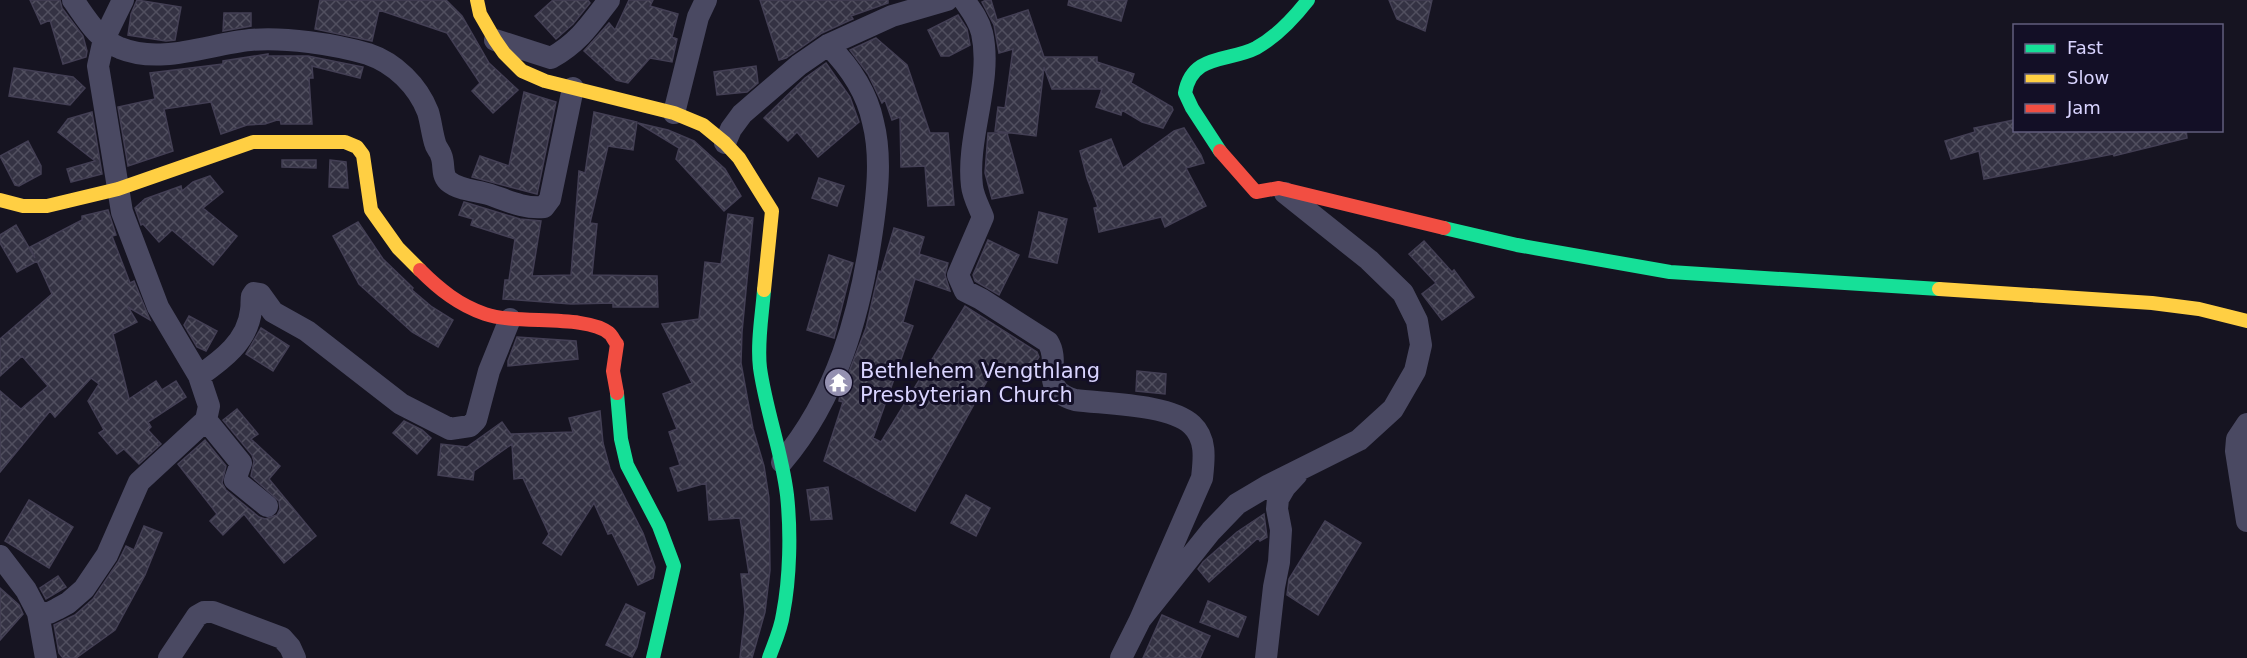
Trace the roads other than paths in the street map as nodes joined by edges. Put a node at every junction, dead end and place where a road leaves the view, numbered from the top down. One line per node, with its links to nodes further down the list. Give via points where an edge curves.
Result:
1 (73, 0): 9 (street)
2 (123, 0): 9 (street)
3 (706, 0): 13 (street, via 698,16)
4 (947, 0): 11 (street, via 892,16)
5 (964, 0): 29 (street, via 982,34 983,78 972,187 983,217 958,275 965,291 1048,342 1053,350 1051,380 1063,397 1169,414 1192,425 1203,445 1202,478)
6 (1308, 0): 15 (street, via 1292,20 1255,48 1207,62 1193,74 1185,93 1226,160 1250,187 1256,192)
7 (604, 2): 10 (street, via 584,34 551,58)
8 (474, 5): 10 (street)
9 (104, 39): 12 (street, via 142,54 255,40 340,47 372,56 396,70 417,90 449,182 537,208 550,200); 16 (street, via 99,73)
10 (495, 40): 12 (street, via 522,71)
11 (828, 45): 14 (street, via 742,114); 23 (street, via 854,76 866,98 874,123 877,196 860,300 847,342 823,401 798,444)
12 (573, 88): 13 (street)
13 (674, 113): 14 (street, via 703,125)
14 (725, 143): 23 (street, via 772,211 760,366)
15 (1279, 188): 19 (street, via 1517,245 1670,272 2152,303); 24 (street, via 1369,260 1403,293 1417,321 1421,345 1415,371 1394,409 1359,440)
16 (118, 189): 17 (street, via 47,206 23,206); 18 (street, via 253,142 345,142 363,154 371,210 419,271 461,304); 20 (street, via 122,212 158,307)
17 (0, 200)
18 (510, 319): 20 (street, via 489,371 476,420 463,428 450,429 401,404 307,331 273,312 260,294 252,296 244,334 228,356); 33 (street, via 583,323 608,333 616,344 613,371 627,465 659,526 674,566)
19 (2247, 321)
20 (199, 376): 21 (street, via 209,406)
21 (207, 420): 25 (street, via 241,463 235,480); 28 (street, via 139,482 108,555 84,589 57,609)
22 (2247, 424): 26 (street, via 2237,439 2236,451)
23 (782, 462): 34 (street, via 787,497 788,583)
24 (1300, 471): 29 (street, via 1237,504); 36 (street, via 1278,499 1279,562)
25 (267, 506)
26 (2247, 521)
27 (0, 556): 28 (street)
28 (38, 613): 30 (street)
29 (1140, 620): 35 (street)
30 (46, 658)
31 (169, 658): 32 (street, via 197,616 204,612 282,638)
32 (295, 658)
33 (653, 658)
34 (770, 658)
35 (1121, 658)
36 (1266, 658)

